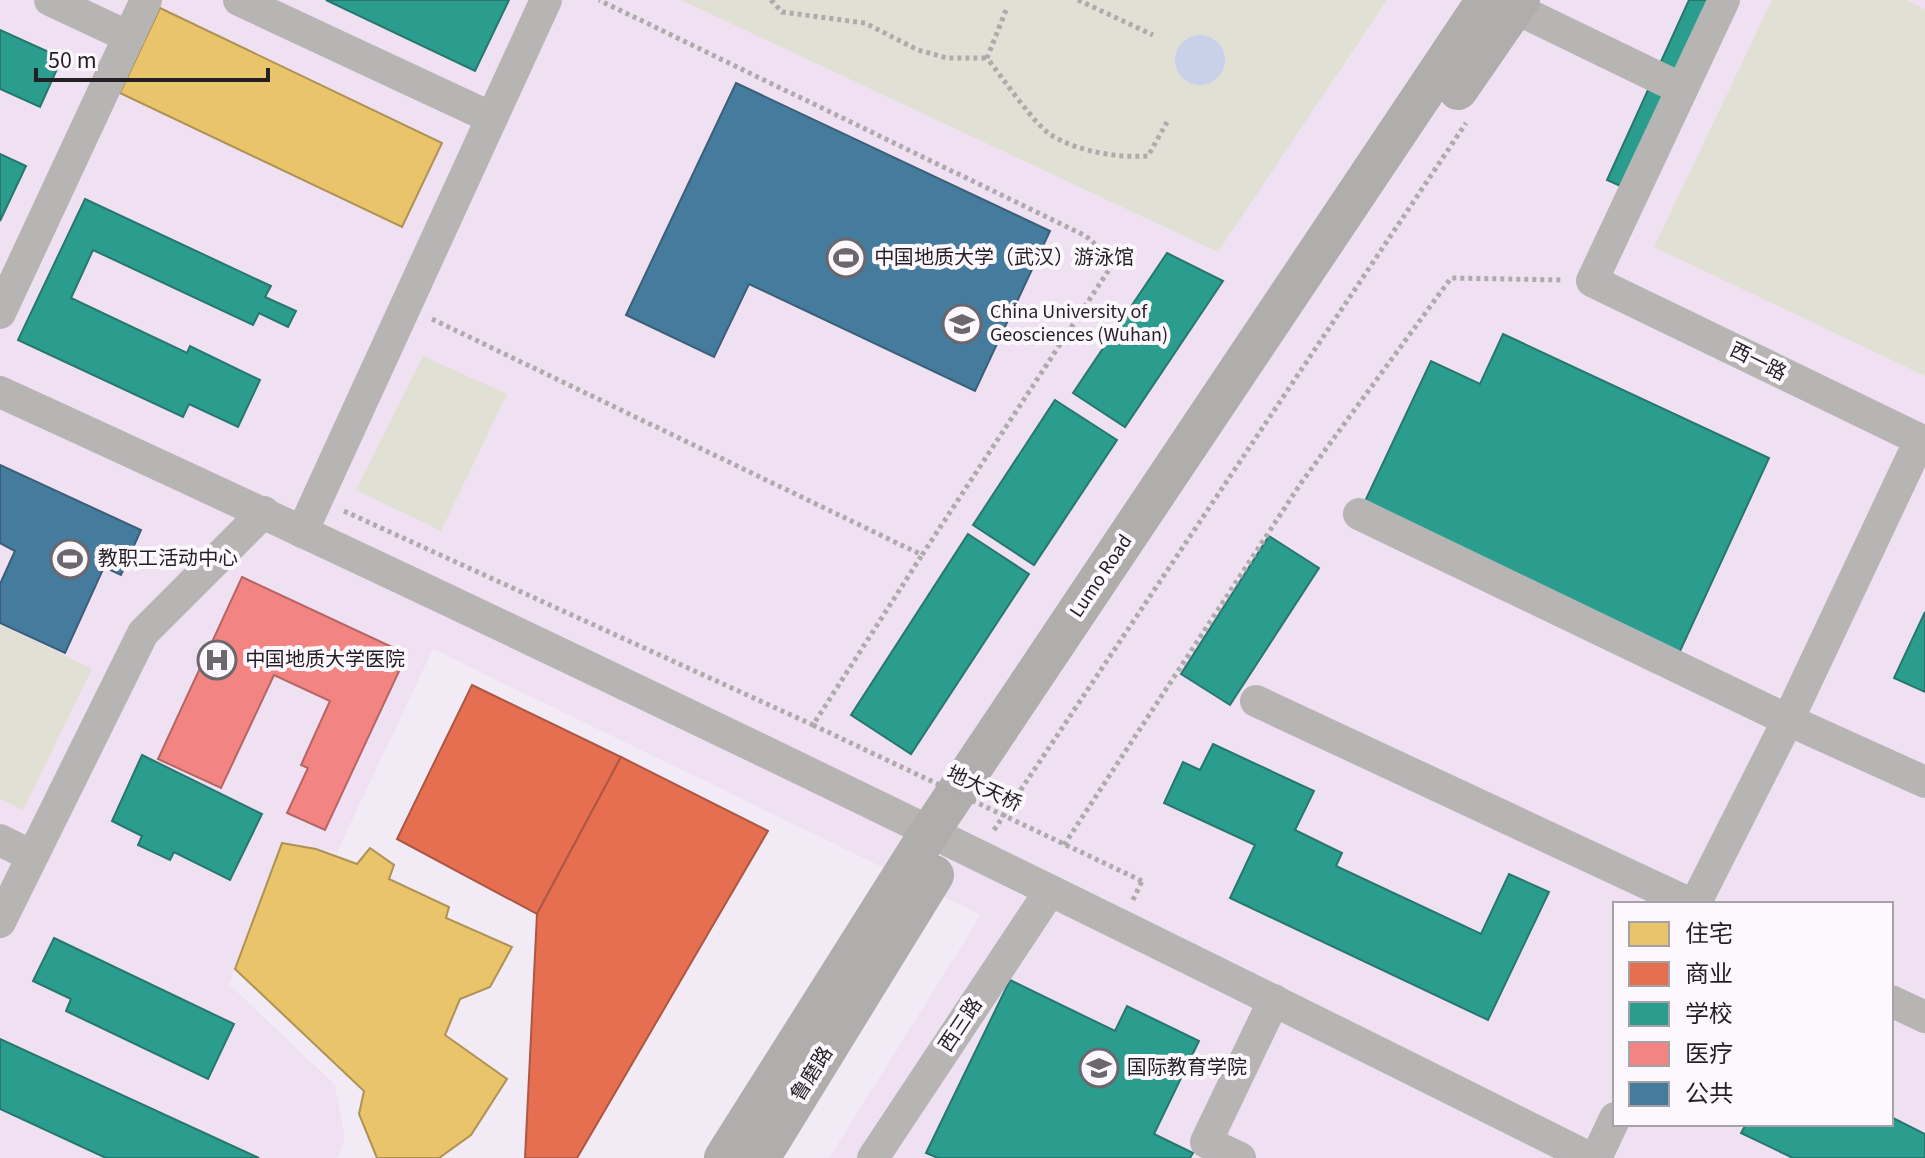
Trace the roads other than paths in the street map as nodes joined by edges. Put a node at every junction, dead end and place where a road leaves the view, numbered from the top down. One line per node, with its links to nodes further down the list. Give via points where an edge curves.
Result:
1 (50, 0): 7 (street)
2 (146, 0): 7 (street)
3 (239, 0): 9 (street)
4 (546, 0): 9 (street)
5 (1724, 0): 8 (street)
6 (1504, 2): 8 (street); 20 (main road, Lumo Road)
7 (129, 37): 10 (street)
8 (1682, 89): 12 (street, 西一路, via 1592,281)
9 (492, 118): 15 (street)
10 (0, 313)
11 (0, 392): 13 (street)
12 (1922, 441): 17 (street)
13 (264, 512): 15 (street); 21 (street, via 143,633)
14 (1359, 514): 17 (street)
15 (302, 532): 20 (street)
16 (1256, 701): 23 (street)
17 (1788, 720): 18 (street); 24 (street)
18 (1925, 782)
19 (0, 840): 21 (street)
20 (953, 845): 22 (street); 30 (main road, Lumo Road); 31 (main road, 鲁磨路)
21 (32, 856): 25 (street)
22 (1050, 891): 26 (street); 32 (street, 西三路)
23 (1689, 902)
24 (1694, 902)
25 (0, 922)
26 (1274, 1000): 33 (street, via 1206,1142); 34 (street)
27 (1893, 1002): 28 (street)
28 (1925, 1017)
29 (1613, 1122): 34 (street)
30 (724, 1158)
31 (760, 1158)
32 (873, 1158)
33 (1240, 1158)
34 (1593, 1158)

